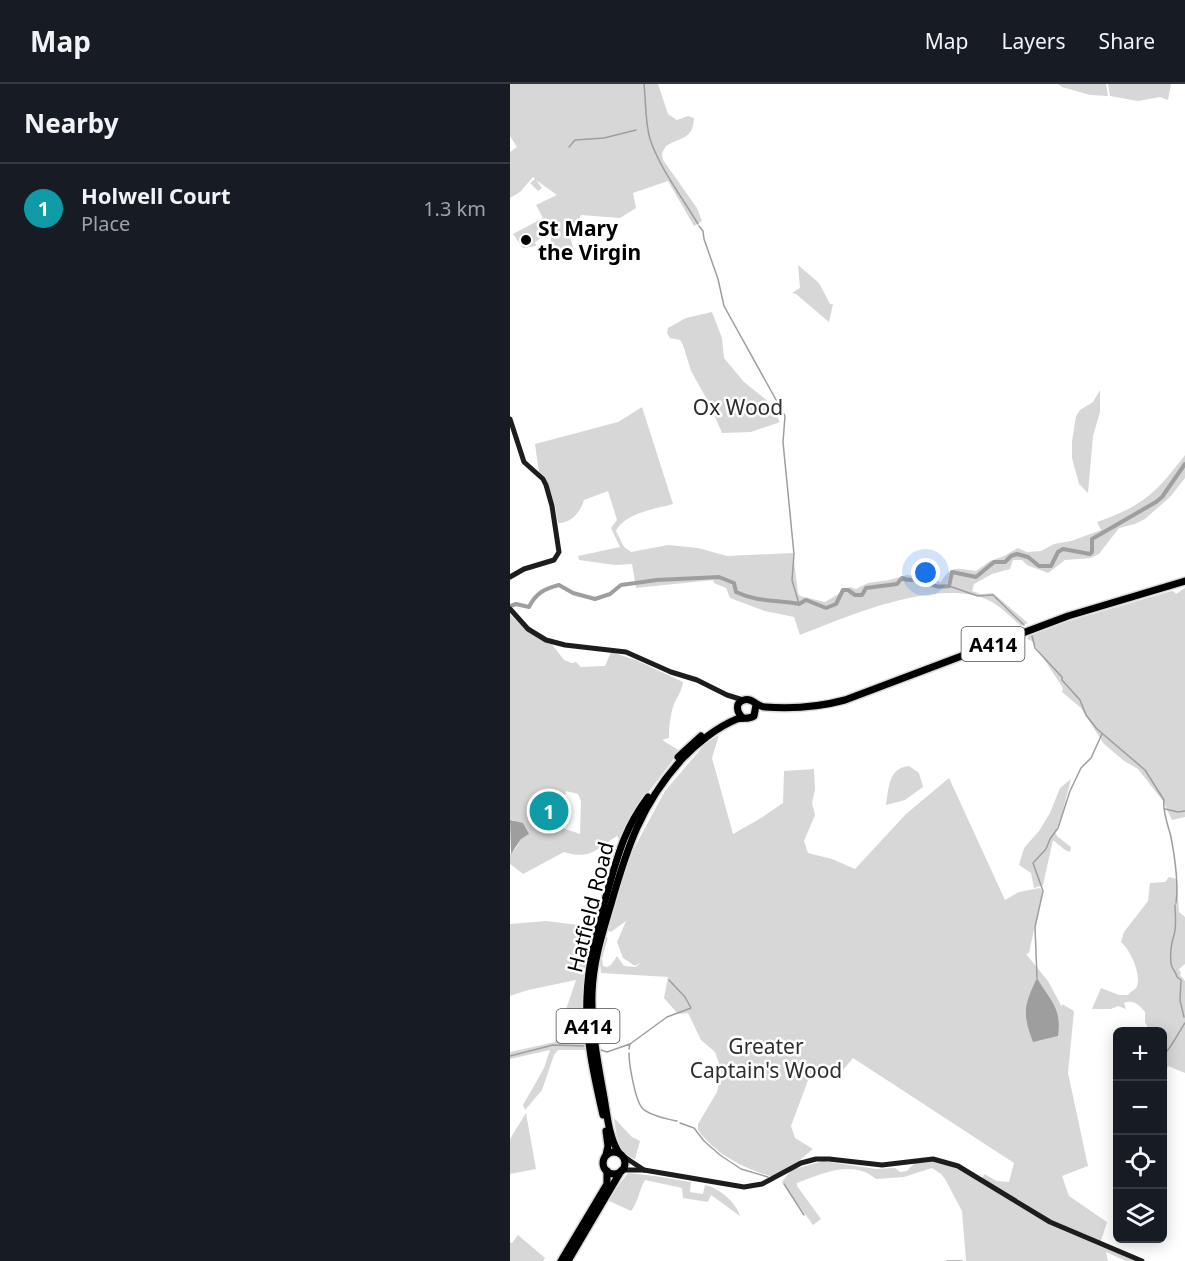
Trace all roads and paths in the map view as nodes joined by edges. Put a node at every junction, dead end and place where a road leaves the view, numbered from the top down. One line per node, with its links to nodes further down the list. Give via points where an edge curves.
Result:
1 (510, 419): 2 (main road, via 525,464 546,485 559,549 558,556 551,561)
2 (510, 577)
3 (1185, 583): 6 (highway, A414, via 1047,623 845,700)
4 (510, 609): 5 (main road, via 528,629 546,640 626,652)
5 (738, 704): 6 (highway, via 750,700); 7 (highway); 8 (highway, Hatfield Road / A414, via 732,717 684,750 631,822 618,853)
6 (756, 709): 7 (highway, Hatfield Road, via 751,718)
7 (743, 718): 8 (highway, Hatfield Road / A414, via 689,752 645,810 628,845)
8 (592, 966): 9 (highway, Hatfield Road / A414)
9 (590, 978): 10 (highway, Hatfield Road / A414, via 595,1046 609,1128); 11 (highway, Hatfield Road / A414, via 586,1012 608,1140)
10 (621, 1154): 11 (highway); 12 (highway, via 625,1161); 13 (main road)
11 (606, 1155): 14 (highway, via 603,1163)
12 (622, 1170): 13 (main road); 14 (highway); 15 (highway)
13 (642, 1170): 15 (main road, via 626,1172); 18 (main road, via 734,1187 754,1186 815,1159 882,1166 933,1159 958,1166 1050,1222)
14 (607, 1171): 16 (highway, via 607,1184)
15 (612, 1184): 17 (highway)
16 (561, 1261)
17 (568, 1261)
18 (1142, 1261)

